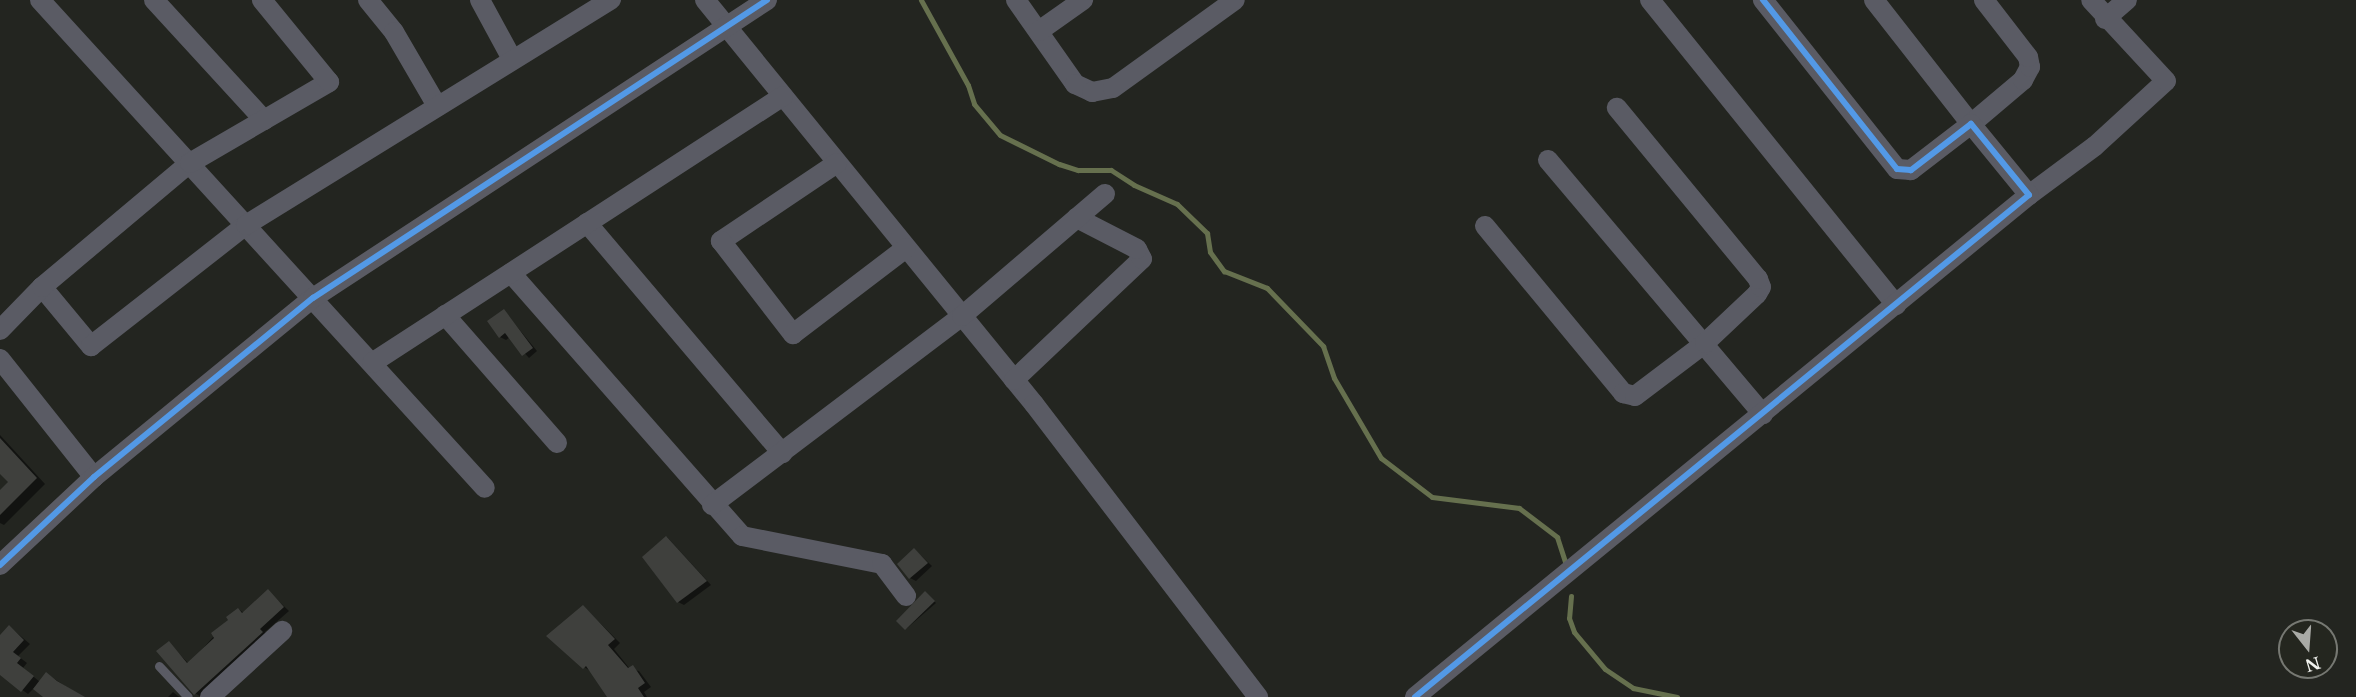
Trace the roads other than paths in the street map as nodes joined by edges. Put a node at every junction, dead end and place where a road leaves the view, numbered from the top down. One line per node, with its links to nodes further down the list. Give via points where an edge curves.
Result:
1 (40, 0): 29 (street)
2 (154, 0): 26 (street)
3 (262, 0): 26 (street, via 329,82)
4 (368, 0): 24 (street, via 394,32)
5 (480, 0): 22 (street)
6 (611, 0): 18 (street)
7 (705, 0): 20 (street)
8 (767, 0): 20 (street)
9 (1016, 0): 21 (street)
10 (1083, 0): 21 (street)
11 (1235, 0): 21 (street, via 1113,88 1092,92 1075,84)
12 (1650, 0): 41 (street)
13 (1874, 0): 27 (street)
14 (1984, 0): 27 (street, via 2028,57 2030,67 2023,80)
15 (2091, 0): 19 (street)
16 (2127, 0): 19 (street)
17 (1767, 1): 27 (street, via 1898,169 1911,170)
18 (587, 7): 22 (street)
19 (2105, 19): 32 (street, via 2166,81 2095,146)
20 (726, 27): 23 (street); 40 (street)
21 (1039, 31)
22 (512, 58): 24 (street)
23 (783, 96): 30 (street); 34 (street)
24 (437, 106): 35 (street)
25 (1617, 108): 45 (street, via 1761,287)
26 (264, 120): 29 (street)
27 (1971, 124): 32 (street)
28 (1548, 160): 45 (street)
29 (190, 163): 35 (street); 39 (street)
30 (837, 163): 37 (street); 37 (street, via 721,242 793,334)
31 (1105, 194): 33 (street)
32 (2029, 195): 41 (street)
33 (1077, 218): 43 (street); 48 (street, via 1137,249 1142,259)
34 (587, 223): 38 (street); 51 (street)
35 (246, 225): 39 (street, via 91,346); 40 (street)
36 (1485, 226): 45 (street, via 1623,393 1635,396)
37 (906, 248): 43 (street)
38 (511, 273): 42 (street); 54 (street)
39 (42, 287): 44 (street)
40 (313, 298): 47 (street); 52 (street)
41 (1896, 305): 49 (street)
42 (445, 315): 47 (street); 50 (street)
43 (962, 316): 48 (street); 51 (street)
44 (0, 330)
45 (1705, 343): 49 (street)
46 (0, 359): 52 (street)
47 (372, 363): 53 (street)
48 (1014, 380): 61 (street)
49 (1763, 414): 62 (street)
50 (557, 443)
51 (782, 453): 54 (street)
52 (94, 477): 55 (street)
53 (486, 488)
54 (712, 506): 56 (street, via 749,540 882,564)
55 (2, 566)
56 (906, 596)
57 (282, 631): 60 (street)
58 (159, 666): 59 (lane)
59 (188, 697)
60 (210, 697)
61 (1258, 697)
62 (1414, 697)

